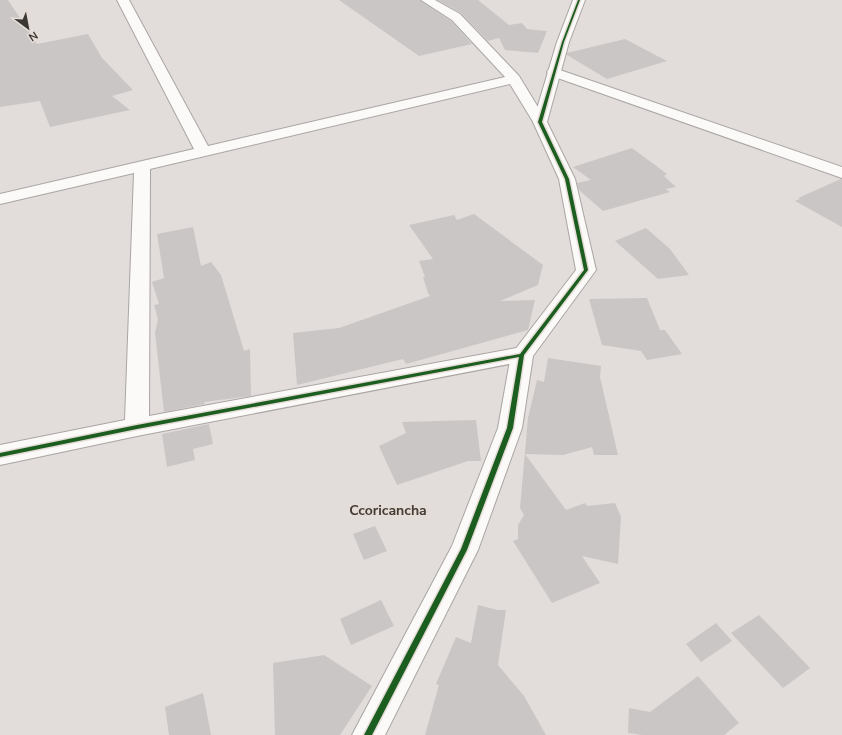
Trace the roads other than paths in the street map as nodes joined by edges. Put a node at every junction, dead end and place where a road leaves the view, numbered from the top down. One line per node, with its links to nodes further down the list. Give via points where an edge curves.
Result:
1 (123, 0): 7 (street)
2 (427, 0): 5 (street, via 456,18)
3 (579, 0): 4 (street)
4 (554, 72): 6 (street); 9 (street)
5 (514, 79): 6 (street); 7 (street)
6 (540, 122): 11 (street, via 567,179 586,270)
7 (204, 152): 8 (street)
8 (142, 166): 10 (street); 12 (street)
9 (842, 173)
10 (0, 199)
11 (522, 355): 12 (street); 14 (street, via 510,428 464,550)
12 (137, 427): 13 (street)
13 (0, 455)
14 (368, 735)

